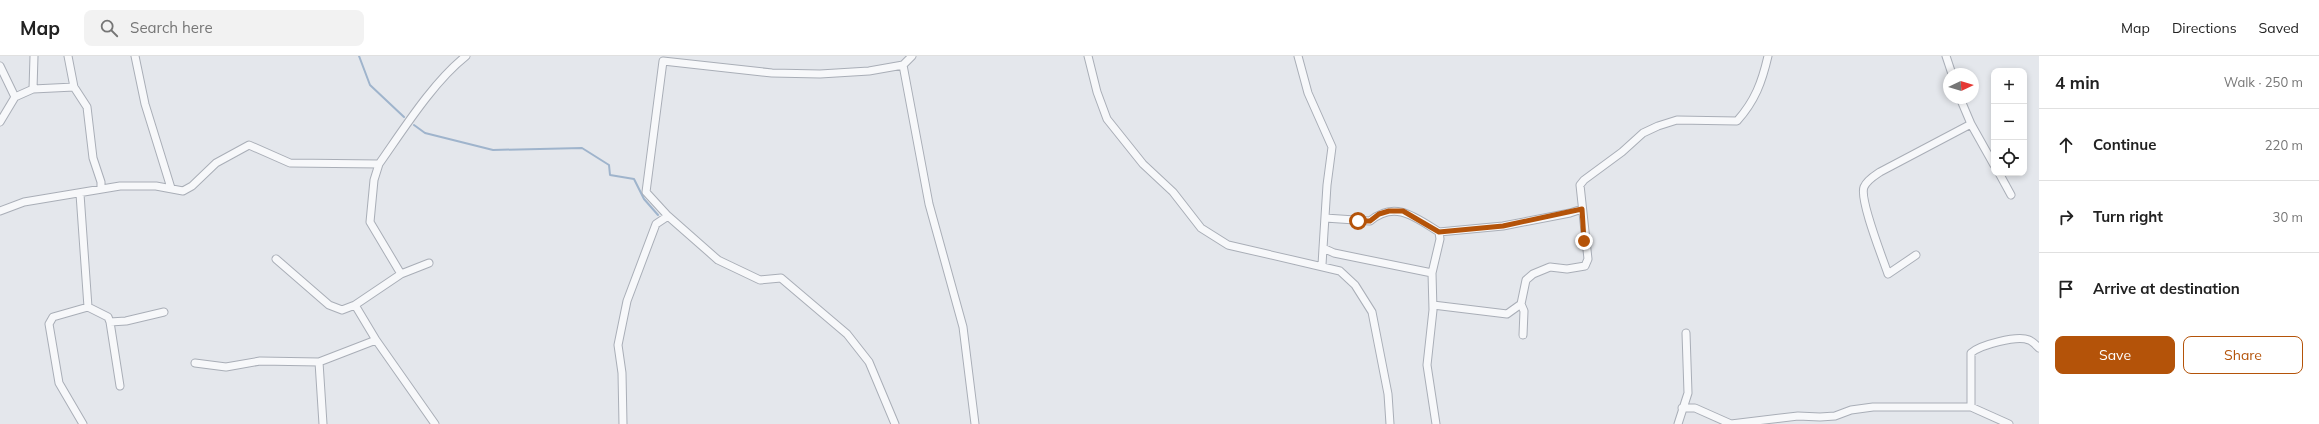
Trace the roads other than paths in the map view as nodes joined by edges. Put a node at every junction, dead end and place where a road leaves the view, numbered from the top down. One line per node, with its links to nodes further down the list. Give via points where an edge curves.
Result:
1 (34, 56): 14 (street)
2 (68, 56): 13 (street)
3 (135, 56): 22 (street, via 146,104)
4 (466, 56): 20 (street, via 454,65 424,102)
5 (912, 56): 10 (street)
6 (1088, 56): 35 (street, via 1107,119 1142,164 1173,192 1201,228 1228,245)
7 (1298, 56): 29 (street, via 1308,93 1332,147)
8 (1768, 56): 26 (street, via 1751,106 1737,121 1677,120 1643,133 1580,185)
9 (1946, 56): 12 (street)
10 (903, 65): 28 (street, via 869,71 820,74 772,73 663,61 646,192); 58 (street, via 929,204 963,327)
11 (0, 66): 15 (street)
12 (1950, 68)
13 (74, 86): 14 (street); 23 (street, via 87,107 93,158)
14 (33, 89): 15 (street)
15 (15, 97): 17 (street)
16 (1963, 104): 18 (street)
17 (0, 122)
18 (1971, 124): 19 (street); 32 (street, via 1880,172 1867,182 1863,189 1865,205 1888,274)
19 (1991, 160)
20 (379, 164): 22 (street, via 290,163 249,145 216,164 183,191); 37 (street, via 374,180 370,222)
21 (2000, 176): 25 (street)
22 (171, 188): 23 (street, via 148,186)
23 (101, 189): 24 (street)
24 (80, 194): 27 (street, via 24,202); 41 (street)
25 (2011, 195)
26 (1582, 209): 30 (street, via 1503,226); 38 (street, via 1587,263 1585,266 1567,269 1550,267 1533,274 1526,280)
27 (0, 211)
28 (668, 216): 56 (street, via 656,224 627,301 618,344 622,373); 57 (street, via 718,260 760,280 781,278 847,334 869,362)
29 (1325, 218): 30 (street, via 1370,221 1379,214 1403,211); 31 (street)
30 (1439, 232): 36 (street, via 1440,239)
31 (1323, 248): 35 (street); 36 (street, via 1334,253)
32 (1916, 254)
33 (276, 259): 39 (street, via 329,305 342,310)
34 (429, 263): 37 (street)
35 (1322, 265): 59 (street, via 1340,271 1355,285 1372,312 1388,394)
36 (1432, 273): 40 (street)
37 (401, 274): 39 (street)
38 (1521, 304): 40 (street, via 1506,314); 45 (street, via 1524,310)
39 (355, 305): 46 (street)
40 (1433, 305): 60 (street, via 1427,365)
41 (88, 307): 43 (street, via 108,317); 53 (street, via 53,318 49,324 59,383)
42 (164, 312): 43 (street)
43 (110, 322): 50 (street)
44 (1686, 334): 52 (street, via 1688,393)
45 (1523, 335)
46 (376, 340): 48 (street); 55 (street)
47 (2039, 348): 51 (street, via 2029,340 2019,338 1977,348 1971,359)
48 (319, 362): 49 (street, via 260,361 226,367); 54 (street)
49 (195, 363)
50 (120, 386)
51 (1971, 407): 62 (street, via 1873,407 1851,410 1835,416 1798,416); 63 (street)
52 (1682, 408): 61 (street); 62 (street, via 1695,408)
53 (83, 424)
54 (324, 424)
55 (435, 424)
56 (623, 424)
57 (895, 424)
58 (975, 424)
59 (1390, 424)
60 (1436, 424)
61 (1678, 424)
62 (1731, 424)
63 (2009, 424)

